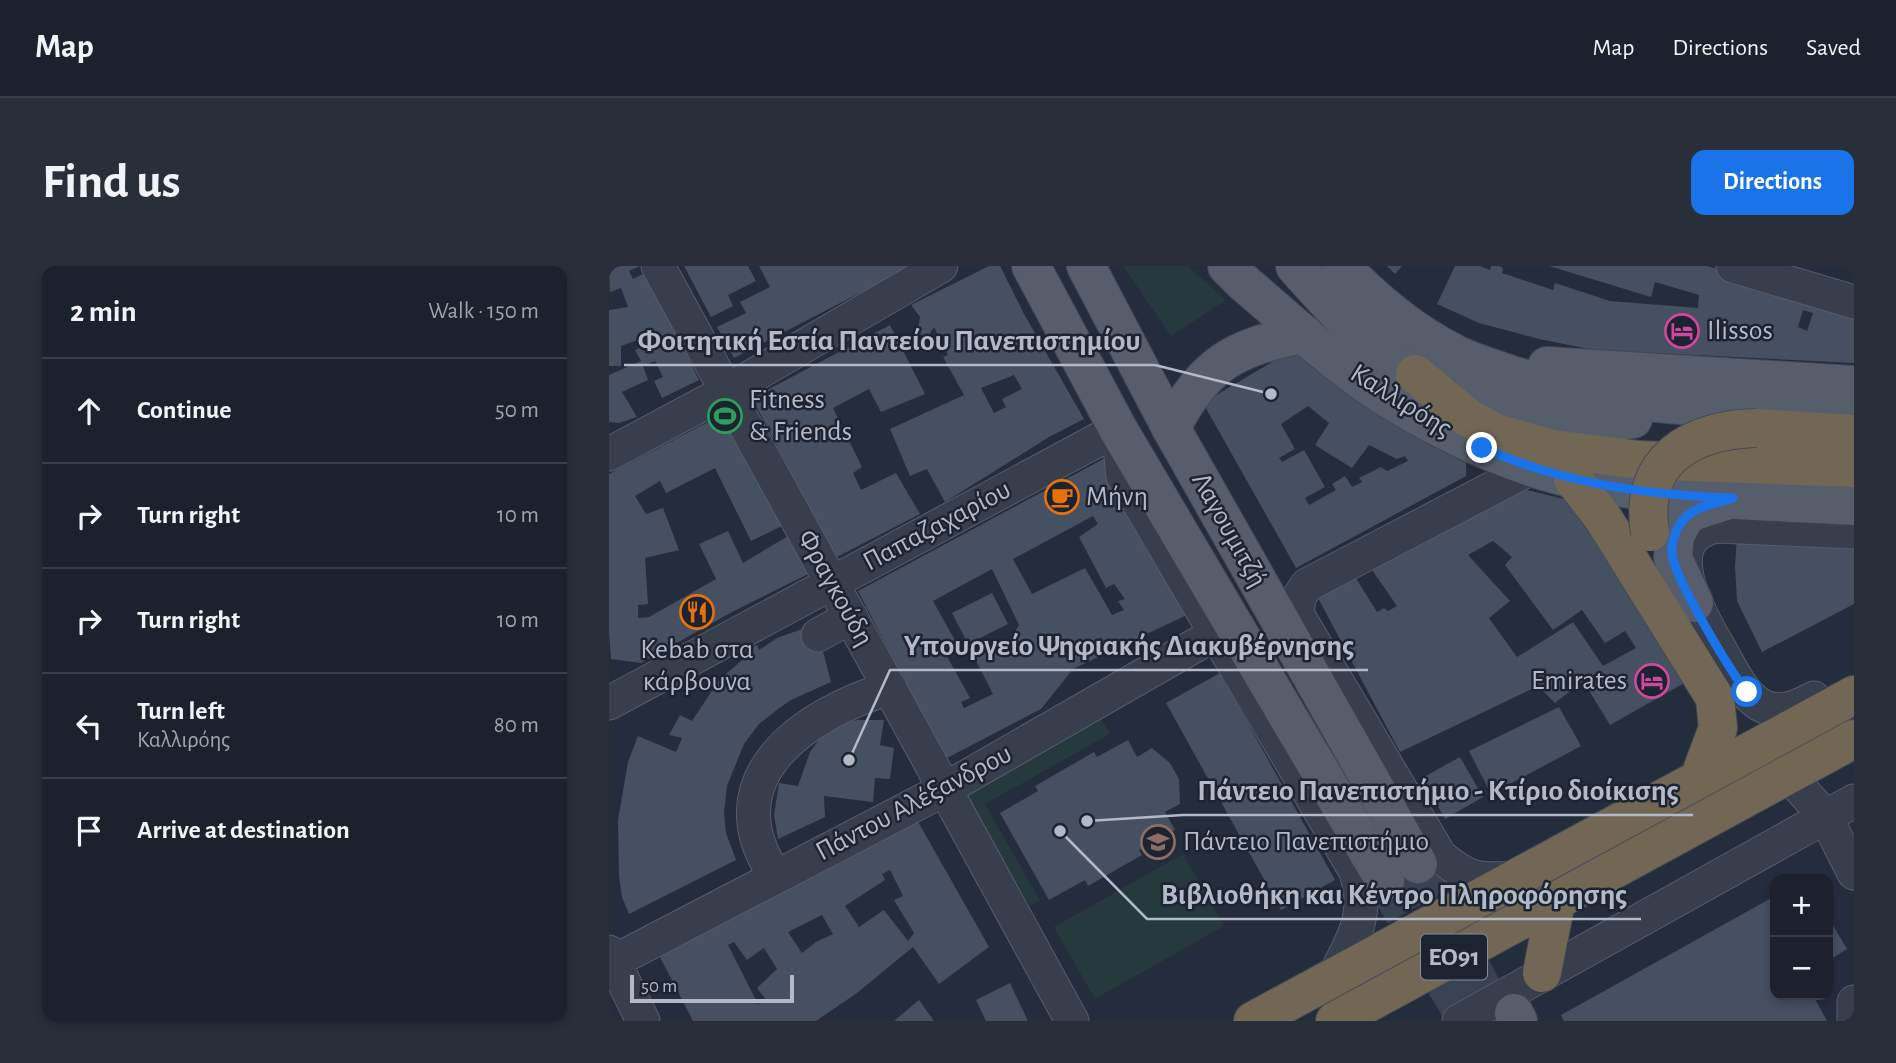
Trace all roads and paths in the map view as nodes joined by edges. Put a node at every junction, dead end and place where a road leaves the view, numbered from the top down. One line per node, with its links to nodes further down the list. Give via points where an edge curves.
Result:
1 (658, 266): 14 (street, Φραγκούδη)
2 (941, 266): 14 (street)
3 (1031, 266): 19 (main road, Λαγουμιτζή)
4 (1086, 266): 17 (main road, Λαγουμιτζή)
5 (1227, 266): 10 (main road, Καλλιρόης)
6 (1296, 266): 12 (main road, via 1348,324)
7 (1733, 266): 9 (street)
8 (1348, 270): 11 (main road, via 1408,325 1451,352)
9 (1854, 302)
10 (1304, 334): 17 (main road, via 1250,347 1221,362 1185,400); 21 (main road, Καλλιρόης, via 1360,379 1402,405 1451,433)
11 (1486, 366): 13 (main road, via 1537,365); 15 (main road, via 1585,395)
12 (1415, 374): 15 (main road, via 1490,407 1545,419 1623,420); 22 (highway, via 1467,417 1527,444 1640,460)
13 (1854, 385)
14 (727, 391): 20 (street); 28 (street, Φραγκούδη)
15 (1697, 405): 16 (main road)
16 (1854, 414)
17 (1171, 428): 46 (main road, Λαγουμιτζή)
18 (1854, 435): 40 (highway, bridge, via 1756,428 1718,431 1686,445 1655,479 1647,510 1660,564 1717,671 1725,697 1727,725 1722,746)
19 (1103, 437): 28 (street, Παπαζαχαρίου); 31 (street, Λαγουμιτζή); 46 (main road, Λαγουμιτζή)
20 (609, 454)
21 (1533, 467): 23 (main road, Καλλιρόης); 46 (street, Λαγουμιτζή, via 1307,585 1299,597 1297,614)
22 (1854, 468)
23 (1573, 479): 24 (main road, Καλλιρόης, via 1650,492); 40 (highway, via 1603,518 1714,698 1718,728)
24 (1733, 498): 25 (main road, Καλλιρόης); 29 (main road, via 1692,512 1675,536 1673,558)
25 (1854, 506)
26 (1854, 532): 29 (street, via 1706,528 1690,543 1686,554)
27 (1736, 545): 29 (street, via 1712,548 1699,572)
28 (831, 582): 30 (street, Φραγκούδη); 37 (street, Παπαζαχαρίου)
29 (1694, 603): 36 (street, via 1754,700 1777,709 1794,708)
30 (851, 617): 32 (street); 34 (street, Φραγκούδη)
31 (1215, 634): 42 (street, Πάντου Αλέξανδρου); 53 (street, Λαγουμιτζή, via 1355,870 1362,910)
32 (818, 635)
33 (1854, 676): 36 (street)
34 (890, 688): 42 (street, Φραγκούδη); 48 (street, via 816,719 765,767 756,788 755,831)
35 (1854, 695): 39 (highway, ΕΟ91)
36 (1814, 698): 39 (street)
37 (609, 702)
38 (1854, 739): 41 (highway, ΕΟ91)
39 (1769, 741): 43 (highway, ΕΟ91)
40 (1703, 768): 43 (highway)
41 (1788, 775): 45 (street); 50 (highway, ΕΟ91)
42 (945, 789): 48 (street, Πάντου Αλέξανδρου); 58 (street, Φραγκούδη)
43 (1673, 793): 49 (highway, ΕΟ91)
44 (1854, 801): 45 (street)
45 (1825, 816): 47 (street); 52 (street)
46 (1414, 867): 49 (street, Λαγουμιτζή, via 1460,872 1482,880)
47 (1854, 873)
48 (776, 877): 51 (street, Πάντου Αλέξανδρου)
49 (1516, 878): 53 (highway, ΕΟ91)
50 (1556, 901): 52 (highway); 55 (highway, ΕΟ91)
51 (611, 959): 57 (street)
52 (1542, 973): 56 (street, via 1531,1014); 61 (street)
53 (1333, 978): 59 (highway, ΕΟ91)
54 (1854, 1002): 62 (street)
55 (1343, 1017): 60 (highway)
56 (1522, 1018)
57 (643, 1021)
58 (1072, 1021)
59 (1253, 1021)
60 (1389, 1021)
61 (1459, 1021)
62 (1854, 1021)

